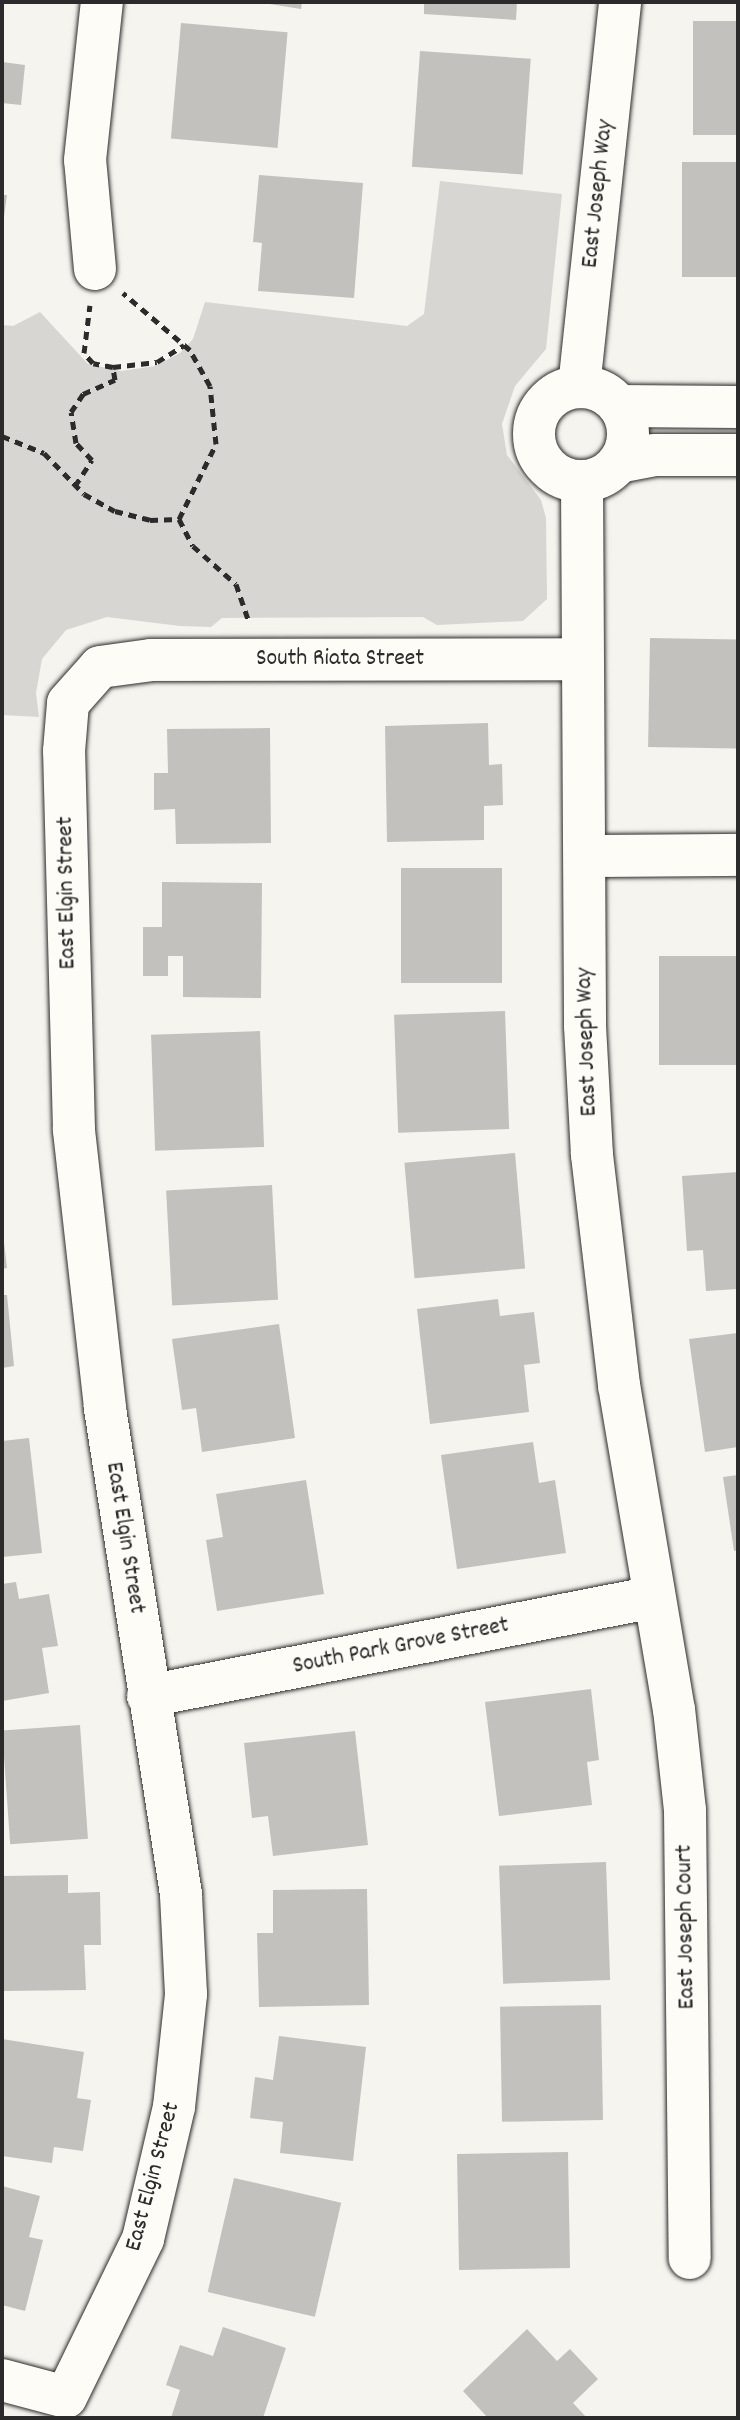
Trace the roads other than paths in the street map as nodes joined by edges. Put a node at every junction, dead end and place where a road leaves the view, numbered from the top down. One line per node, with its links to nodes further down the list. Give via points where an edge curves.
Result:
1 (102, 2): 3 (street, via 85,160)
2 (620, 2): 4 (street, East Joseph Way)
3 (95, 269)
4 (579, 387): 5 (street, via 594,388); 9 (street, via 554,396 534,429 546,466)
5 (619, 406): 6 (street); 8 (street, via 628,435)
6 (738, 407)
7 (738, 455): 8 (street, via 654,455)
8 (619, 462): 9 (street, via 609,473)
9 (582, 482): 10 (street, East Joseph Way)
10 (581, 659): 11 (street, South Riata Street, via 151,660); 13 (street, East Joseph Way)
11 (100, 667): 15 (street, East Elgin Street, via 68,703 64,751 74,1130 105,1407)
12 (738, 855): 13 (street)
13 (587, 856): 14 (street, East Joseph Way, via 585,1026 592,1155 619,1385)
14 (654, 1597): 15 (street, South Park Grove Street); 16 (street, East Joseph Court, via 685,1810)
15 (148, 1696): 17 (street, East Elgin Street, via 181,1894 186,1994 174,2107 143,2239 66,2397)
16 (690, 2258)
17 (2, 2380)

